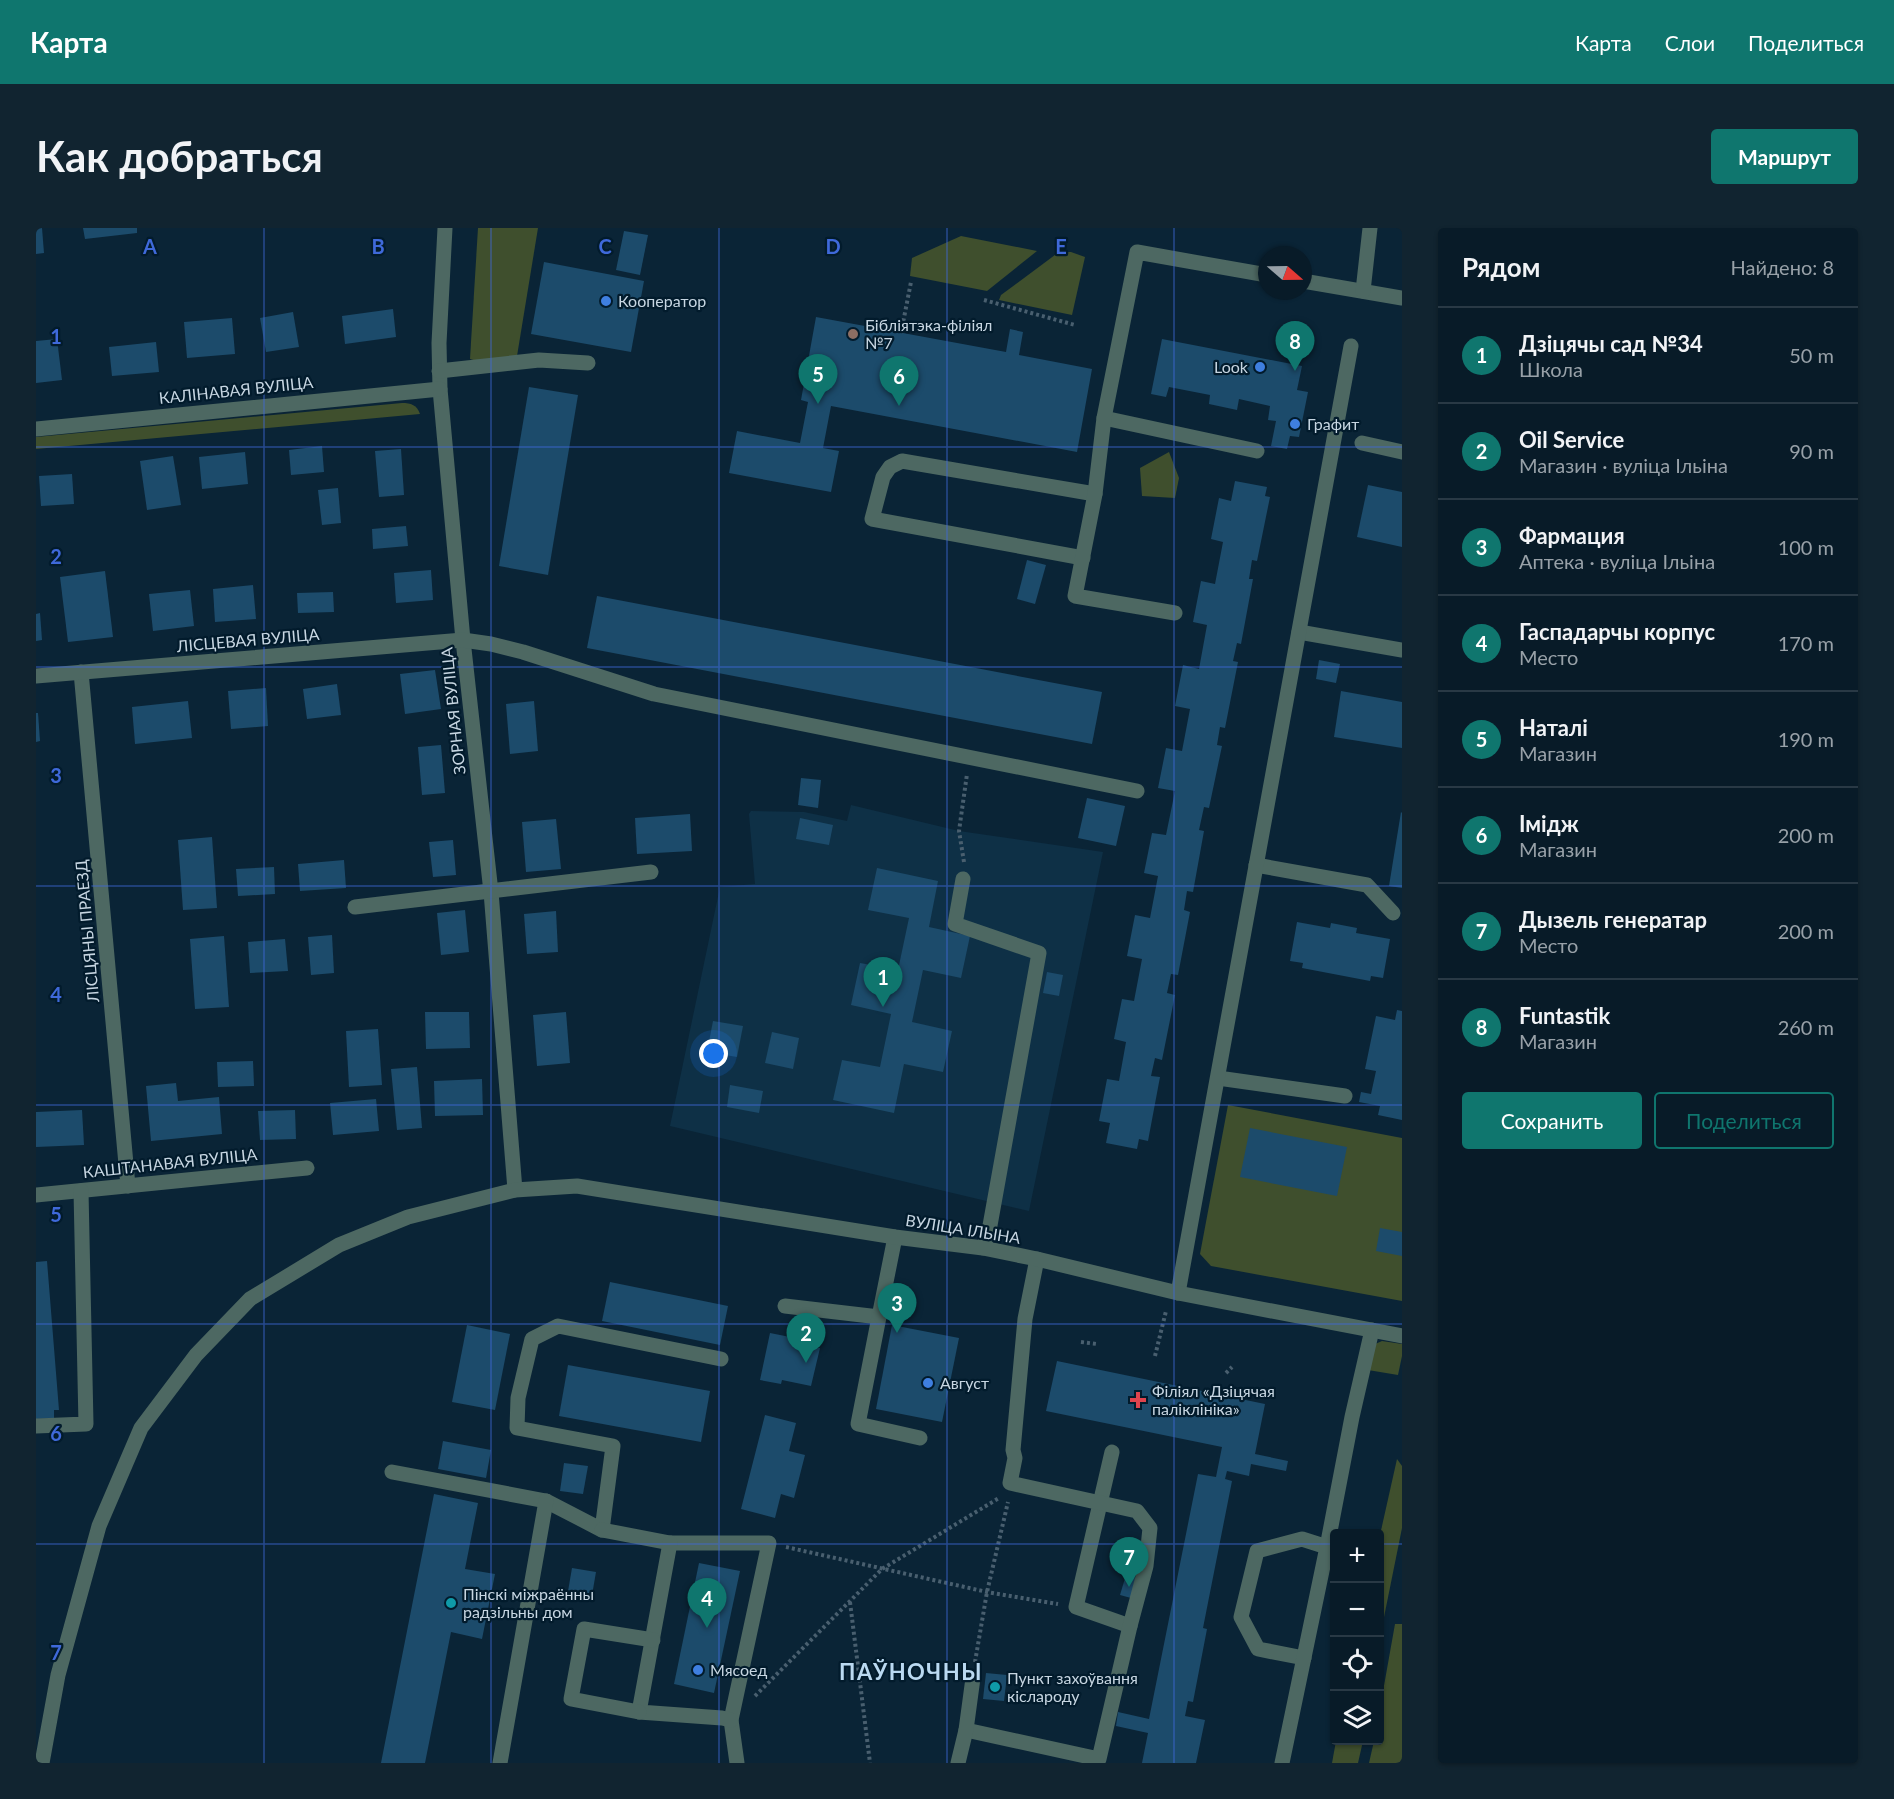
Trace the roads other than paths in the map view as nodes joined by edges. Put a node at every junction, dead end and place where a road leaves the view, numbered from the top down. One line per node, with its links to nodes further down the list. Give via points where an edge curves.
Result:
1 (446, 228): 9 (street, ЗОРНАЯ ВУЛІЦА)
2 (1370, 228): 5 (street)
3 (1258, 273): 11 (street, via 1137,252)
4 (1312, 282): 5 (street)
5 (1363, 291): 6 (street)
6 (1402, 298)
7 (1351, 346): 19 (street)
8 (588, 363): 9 (street, via 539,360)
9 (439, 371): 10 (street, ЗОРНАЯ ВУЛІЦА)
10 (440, 389): 12 (street, КАЛІНАВАЯ ВУЛІЦА); 20 (street, ЗОРНАЯ ВУЛІЦА)
11 (1104, 418): 14 (street); 16 (street)
12 (36, 429)
13 (1362, 443): 15 (street)
14 (1257, 451)
15 (1402, 452)
16 (1095, 494): 17 (street); 17 (street, via 902,461 890,467 883,477 872,519)
17 (1083, 558): 18 (street, via 1075,596)
18 (1175, 613)
19 (1299, 632): 21 (street); 25 (street)
20 (463, 640): 22 (street, ЛІСЦЕВАЯ ВУЛІЦА); 24 (street, ЛІСЦЕВАЯ ВУЛІЦА, via 524,652 654,694); 28 (street, ЗОРНАЯ ВУЛІЦА)
21 (1402, 650)
22 (81, 672): 23 (street, ЛІСЦЕВАЯ ВУЛІЦА); 34 (street, ЛІСЦЯНЫ ПРАЕЗД)
23 (36, 676)
24 (1137, 791)
25 (1256, 865): 30 (street, via 1367,885); 31 (street)
26 (651, 872): 28 (street)
27 (963, 879): 39 (street, via 955,924 1039,953)
28 (492, 892): 29 (street); 35 (street, ЗОРНАЯ ВУЛІЦА)
29 (355, 907)
30 (1393, 913)
31 (1218, 1078): 32 (street); 41 (street)
32 (1344, 1096)
33 (307, 1168): 34 (street, КАШТАНАВАЯ ВУЛІЦА)
34 (128, 1186): 36 (street, КАШТАНАВАЯ ВУЛІЦА)
35 (515, 1190): 38 (street, ВУЛІЦА ІЛЬІНА, via 577,1186); 63 (street, via 408,1217 339,1245 250,1299 196,1354 141,1428 99,1526 58,1675)
36 (81, 1191): 37 (street, КАШТАНАВАЯ ВУЛІЦА); 47 (street, via 86,1424)
37 (36, 1195)
38 (895, 1237): 39 (street, ВУЛІЦА ІЛЬІНА); 43 (street)
39 (983, 1248): 40 (street, ВУЛІЦА ІЛЬІНА)
40 (1037, 1259): 41 (street, ВУЛІЦА ІЛЬІНА); 52 (street, via 1025,1319 1010,1483)
41 (1178, 1293): 44 (street, ВУЛІЦА ІЛЬІНА)
42 (785, 1306): 43 (street)
43 (879, 1317): 48 (street, via 858,1424)
44 (1372, 1330): 45 (street, ВУЛІЦА ІЛЬІНА); 55 (street)
45 (1402, 1336)
46 (721, 1359): 53 (street, via 558,1326 532,1339 518,1398 517,1428 613,1446)
47 (36, 1426)
48 (920, 1438)
49 (1112, 1452): 52 (street)
50 (392, 1472): 51 (street)
51 (546, 1501): 53 (street); 64 (street)
52 (1101, 1502): 56 (street, via 1137,1511 1150,1528 1146,1566); 56 (street, via 1076,1607)
53 (602, 1530): 54 (street)
54 (670, 1543): 57 (street); 61 (street, via 769,1543)
55 (1328, 1547): 58 (street); 58 (street, via 1302,1539 1257,1551 1241,1617 1258,1648)
56 (1130, 1626): 62 (street, via 1099,1759)
57 (653, 1640): 60 (street); 60 (street, via 584,1629 571,1699)
58 (1304, 1658): 67 (street)
59 (973, 1678): 62 (street)
60 (639, 1712): 61 (street)
61 (731, 1720): 65 (street)
62 (966, 1730): 66 (street)
63 (42, 1763)
64 (500, 1763)
65 (737, 1763)
66 (958, 1763)
67 (1282, 1763)

